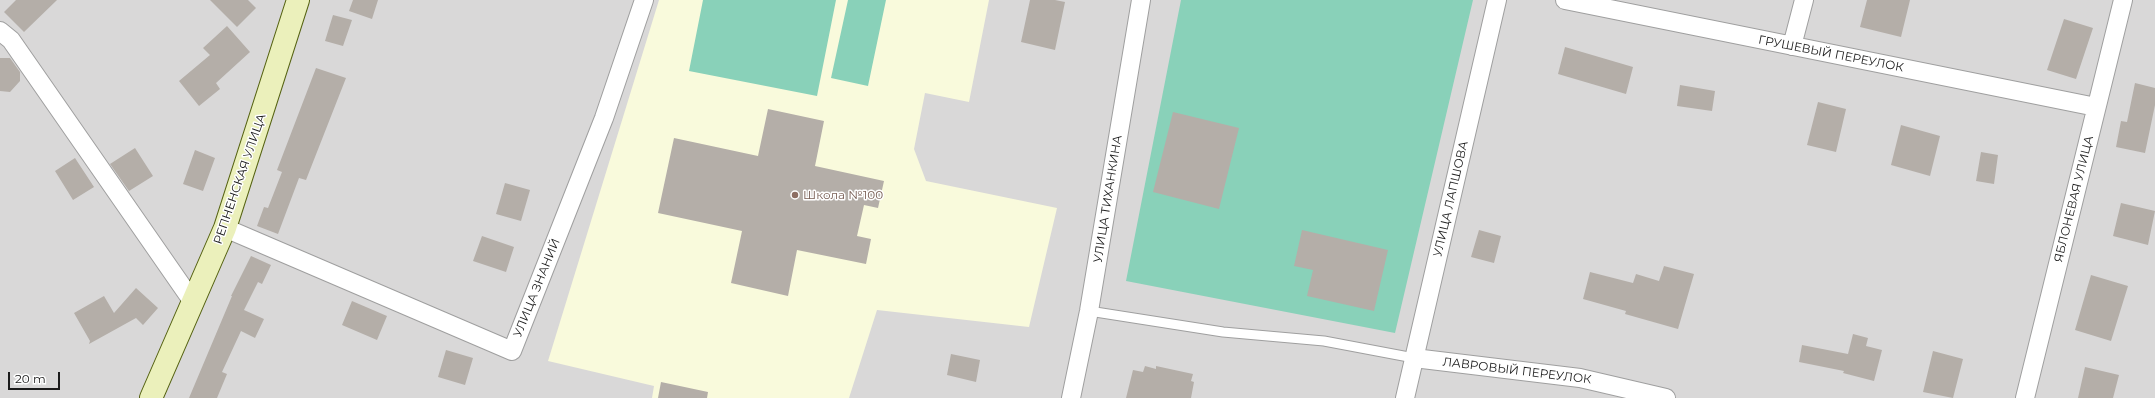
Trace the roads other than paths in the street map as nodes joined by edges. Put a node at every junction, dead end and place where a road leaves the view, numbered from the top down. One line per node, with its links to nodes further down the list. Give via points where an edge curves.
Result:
1 (298, 0): 11 (street, РЕПНЕНСКАЯ УЛИЦА)
2 (644, 0): 11 (street, УЛИЦА ЗНАНИЙ, via 604,118 512,351)
3 (1141, 0): 13 (street, УЛИЦА ТИХАНКИНА)
4 (1497, 0): 14 (street, УЛИЦА ЛАПШОВА)
5 (1565, 0): 9 (street, ГРУШЕВЫЙ ПЕРЕУЛОК)
6 (1804, 0): 9 (street)
7 (2123, 0): 10 (street, ЯБЛОНЕВАЯ УЛИЦА)
8 (0, 30): 12 (street, via 11,40)
9 (1792, 46): 10 (street, ГРУШЕВЫЙ ПЕРЕУЛОК)
10 (2096, 107): 19 (street, ЯБЛОНЕВАЯ УЛИЦА)
11 (225, 228): 12 (street, РЕПНЕНСКАЯ УЛИЦА)
12 (193, 302): 15 (street, РЕПНЕНСКАЯ УЛИЦА)
13 (1089, 311): 14 (lane, via 1223,332 1324,341); 16 (street, УЛИЦА ТИХАНКИНА)
14 (1414, 358): 17 (street, УЛИЦА ЛАПШОВА); 18 (street, ЛАВРОВЫЙ ПЕРЕУЛОК, via 1580,378)
15 (151, 398)
16 (1071, 398)
17 (1405, 398)
18 (1666, 398)
19 (2025, 398)

